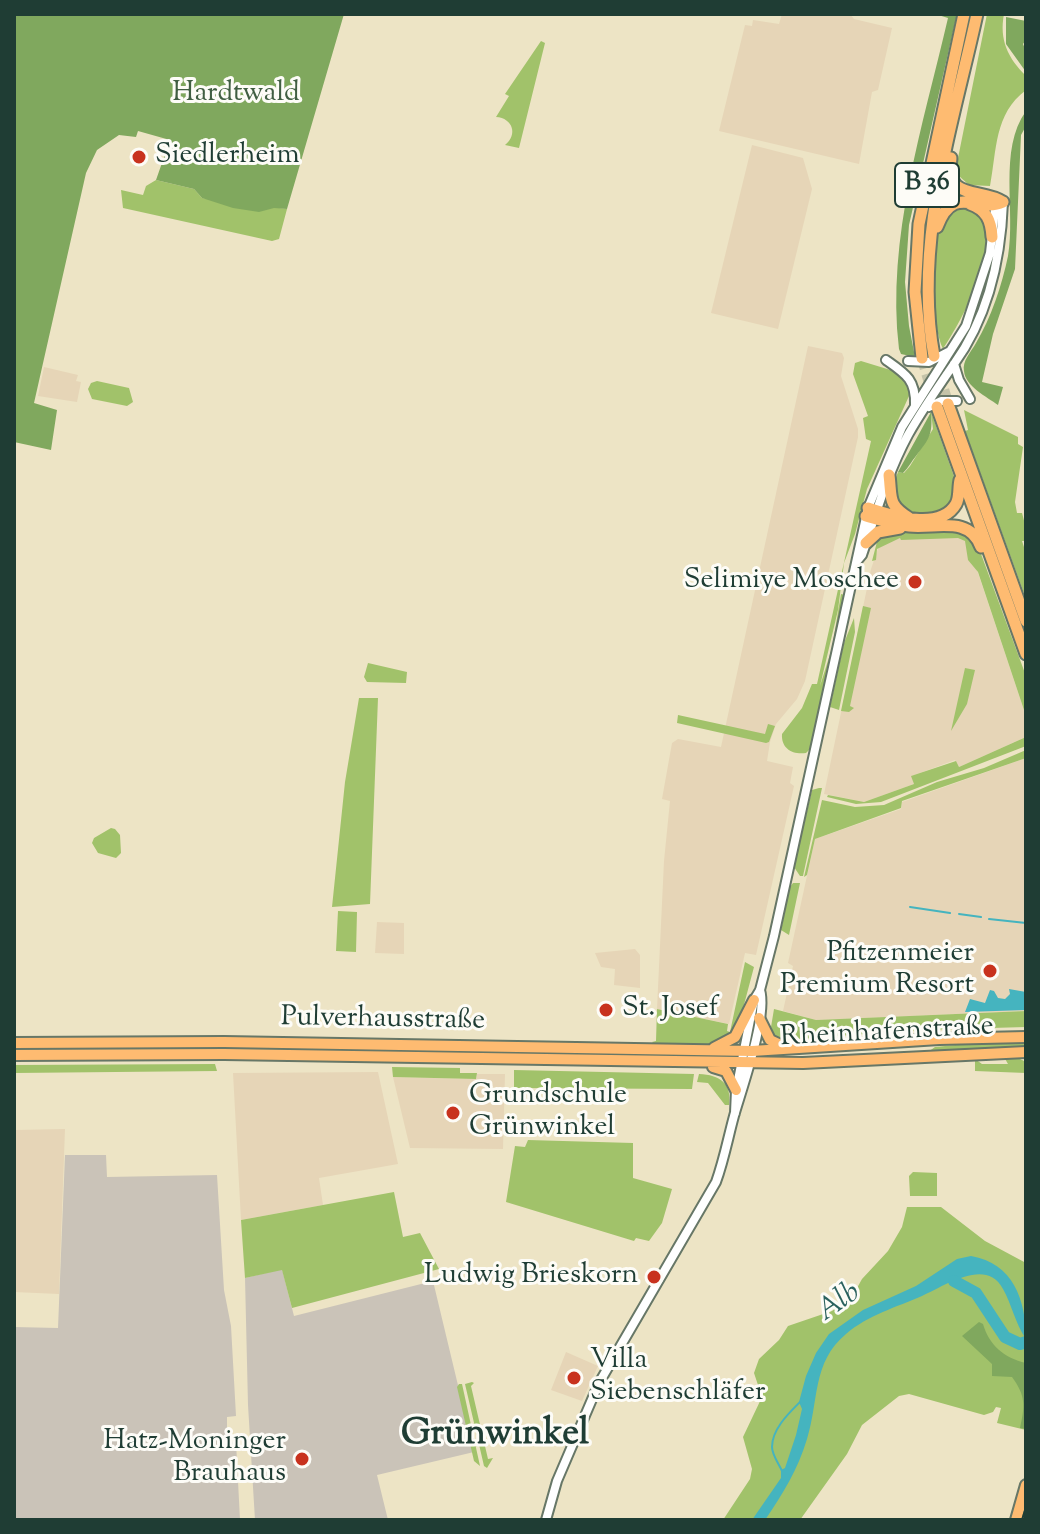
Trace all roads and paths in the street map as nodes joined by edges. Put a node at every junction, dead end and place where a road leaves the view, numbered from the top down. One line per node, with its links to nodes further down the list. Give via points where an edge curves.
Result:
1 (964, 14): 7 (highway, B 36, via 917,245 915,292 928,357)
2 (977, 14): 3 (highway, B 36)
3 (955, 114): 5 (highway, via 952,178 967,192); 7 (highway, B 36)
4 (966, 202): 5 (highway); 6 (highway, via 987,216); 7 (highway, via 945,211)
5 (998, 202): 6 (street); 11 (street, via 1002,237 995,272 974,329)
6 (992, 237): 8 (street, via 976,298)
7 (930, 238)
8 (952, 349): 10 (street, via 934,361); 12 (street)
9 (886, 360): 15 (street, via 911,379)
10 (908, 361)
11 (954, 364): 12 (street); 13 (street)
12 (936, 381): 15 (street); 16 (street)
13 (970, 399)
14 (947, 404): 16 (street, via 941,401); 18 (highway); 24 (highway)
15 (915, 405): 19 (street, via 884,463)
16 (919, 415): 17 (street)
17 (889, 475): 19 (street); 20 (highway, via 892,503)
18 (961, 475): 20 (highway, via 950,511); 23 (highway)
19 (871, 513): 20 (highway); 21 (street); 22 (street)
20 (910, 523): 21 (highway, via 881,530); 23 (highway, via 970,530)
21 (866, 543): 22 (street)
22 (857, 561): 26 (street)
23 (1003, 591): 25 (highway)
24 (1026, 621)
25 (1026, 654)
26 (760, 990): 27 (street); 28 (street)
27 (754, 1000): 32 (main road, via 735,1037); 33 (street)
28 (759, 1018): 31 (main road, via 778,1046); 33 (street)
29 (1026, 1037): 31 (main road, Rheinhafenstraße)
30 (14, 1043): 32 (main road, Pulverhausstraße)
31 (809, 1049): 33 (main road, Rheinhafenstraße)
32 (708, 1050): 33 (main road, Pulverhausstraße)
33 (748, 1051): 37 (street)
34 (1026, 1052): 37 (main road, Rheinhafenstraße)
35 (14, 1055): 36 (main road, Pulverhausstraße)
36 (675, 1062): 37 (main road, Pulverhausstraße); 38 (main road, via 726,1071)
37 (745, 1063): 38 (street); 39 (street)
38 (736, 1090): 39 (street)
39 (735, 1113): 41 (street, via 716,1182 599,1383)
40 (1026, 1485): 42 (main road)
41 (546, 1520)
42 (1016, 1520)

